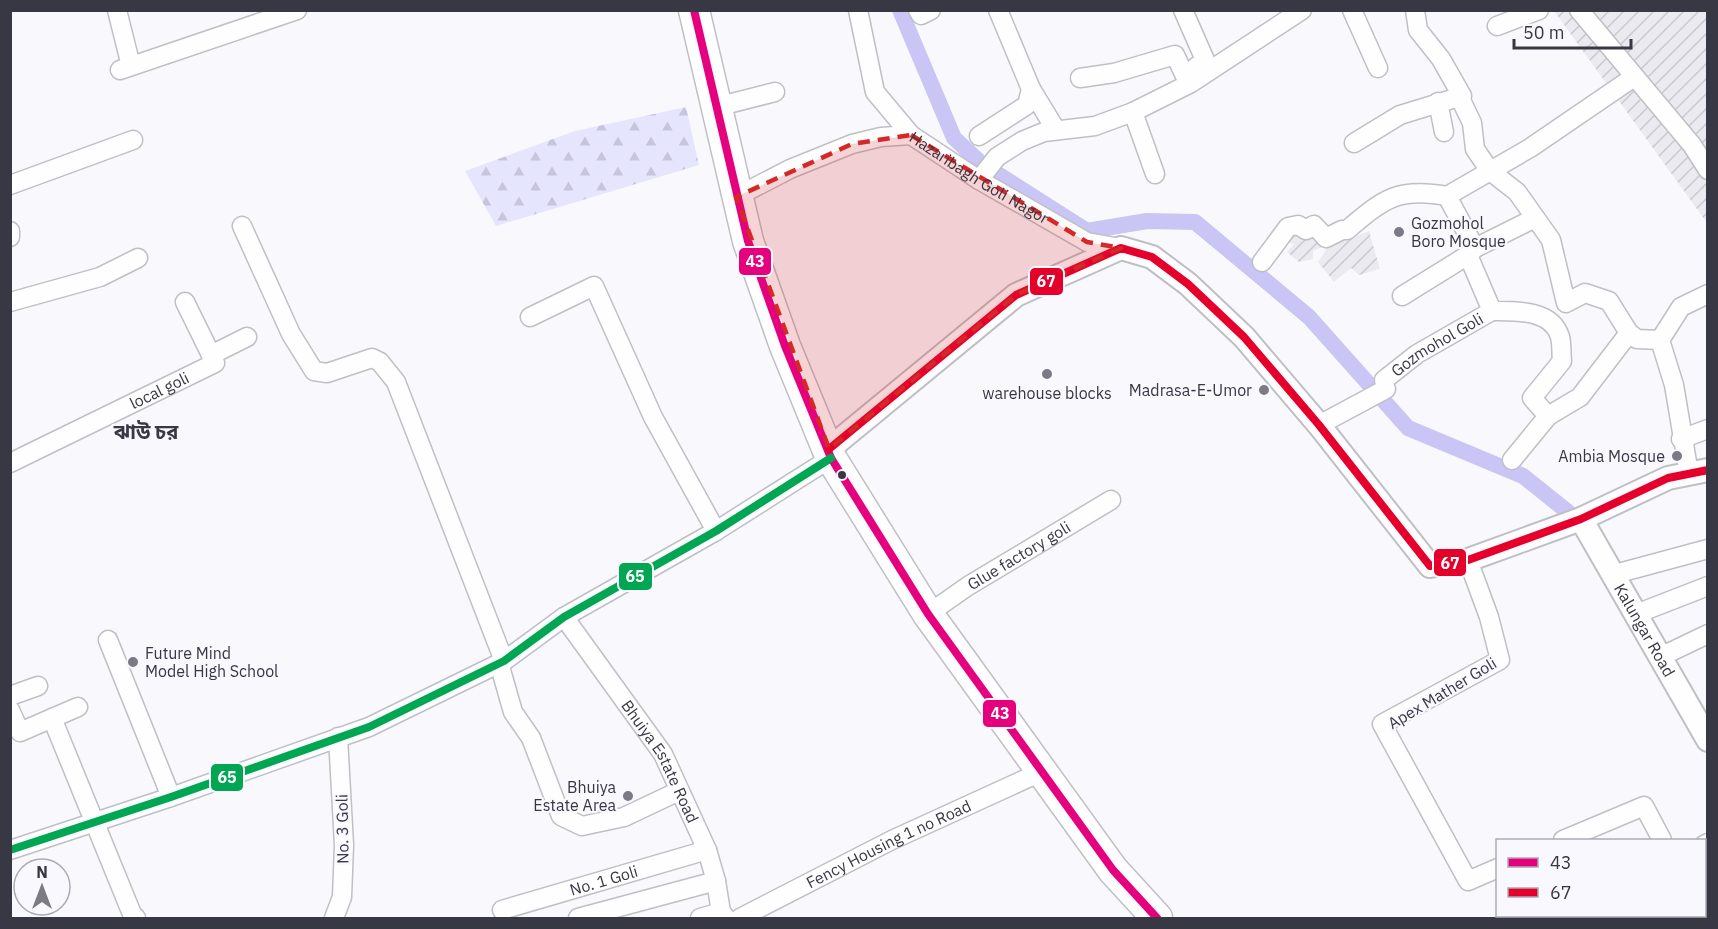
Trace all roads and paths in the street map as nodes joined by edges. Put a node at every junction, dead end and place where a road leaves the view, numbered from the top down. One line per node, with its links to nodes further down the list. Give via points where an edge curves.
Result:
1 (117, 10): 2 (street, via 126,68)
2 (297, 10)
3 (694, 10): 23 (highway)
4 (858, 10): 27 (street, via 875,92)
5 (918, 10): 6 (street, via 921,15)
6 (931, 10)
7 (998, 10): 19 (street)
8 (1183, 10): 18 (street, via 1205,60)
9 (1302, 10): 18 (street)
10 (1352, 10): 15 (street)
11 (1414, 10): 21 (street, via 1418,30 1441,59)
12 (1539, 10): 14 (street)
13 (1579, 10): 16 (street)
14 (1497, 26)
15 (1378, 68)
16 (1634, 77): 31 (street, via 1692,145); 32 (street)
17 (1080, 78): 18 (street, via 1114,73 1175,55)
18 (1188, 79): 24 (street)
19 (1030, 89): 25 (street); 28 (street, via 1027,105)
20 (775, 92): 23 (street)
21 (1461, 97): 22 (street); 32 (street, via 1472,123 1475,149)
22 (1438, 102): 26 (street); 30 (street, via 1400,115)
23 (716, 107): 37 (highway)
24 (1133, 112): 25 (street, via 1095,126); 33 (street)
25 (1056, 130): 34 (street, via 1022,141 997,157)
26 (1444, 132)
27 (911, 135): 34 (street, Hazaribagh Goli Nagor); 37 (street, Hazaribagh Goli Nagor, via 852,144 790,169)
28 (979, 136)
29 (133, 140): 35 (street)
30 (1354, 143)
31 (1707, 170)
32 (1490, 171): 36 (street); 38 (street, via 1517,192)
33 (1155, 174)
34 (979, 180): 40 (street, Hazaribagh Goli Nagor, via 1087,242)
35 (10, 185)
36 (1447, 196): 41 (street); 43 (street, via 1392,196 1347,230 1326,238 1314,225 1306,230 1298,225 1288,227)
37 (736, 197): 60 (highway, via 785,346)
38 (1535, 218): 41 (street); 48 (street, via 1551,240)
39 (242, 226): 77 (street, via 291,334 314,371 327,373 372,358 396,382)
40 (1121, 248): 57 (street, via 1152,257 1188,284 1244,337); 60 (street, via 1016,295)
41 (1471, 251): 45 (street); 49 (street)
42 (138, 258): 46 (street, via 100,277)
43 (1262, 262)
44 (1707, 294): 54 (street, via 1681,307)
45 (1402, 296)
46 (10, 302)
47 (185, 302): 55 (street)
48 (1566, 303): 51 (street); 52 (street, via 1586,293 1609,301)
49 (1492, 311): 51 (street, via 1526,311); 57 (street, Gozmohol Goli, via 1417,354 1385,385)
50 (530, 317): 66 (street, via 594,286 653,417)
51 (1548, 320): 56 (street, via 1559,335 1562,361 1532,398)
52 (1629, 333): 54 (street, via 1636,339); 56 (street, via 1580,397)
53 (247, 337): 55 (street)
54 (1660, 340): 59 (street, via 1674,386)
55 (211, 355): 62 (street, local goli, via 215,363)
56 (1548, 416): 61 (street)
57 (1319, 425): 68 (street, via 1430,566)
58 (1707, 429): 59 (street)
59 (1681, 439): 63 (street)
60 (830, 454): 66 (street); 71 (highway)
61 (1512, 460)
62 (10, 463)
63 (1698, 472): 65 (street, via 1668,478)
64 (1111, 500): 71 (street, Glue factory goli)
65 (1581, 519): 68 (street); 69 (street, Kalungar Road)
66 (716, 531): 73 (street)
67 (1707, 549): 69 (street)
68 (1468, 560): 93 (street, Apex Mather Goli, via 1500,660 1382,724 1468,881)
69 (1615, 574): 72 (street, Kalungar Road)
70 (1707, 586): 72 (street)
71 (928, 614): 85 (highway)
72 (1636, 614): 76 (street, Kalungar Road)
73 (564, 617): 77 (street); 86 (street, Bhuiya Estate Road, via 663,754)
74 (1707, 634): 76 (street)
75 (108, 640): 87 (street)
76 (1660, 657): 84 (street, Kalungar Road)
77 (502, 662): 83 (street); 86 (street, via 513,712 531,738 561,816 582,826 593,824 624,817)
78 (38, 686): 79 (street)
79 (10, 696)
80 (78, 707): 82 (street)
81 (10, 710): 82 (street, via 20,732)
82 (52, 718): 88 (street)
83 (338, 737): 87 (street); 98 (street, No. 3 Goli, via 343,876 342,897)
84 (1707, 740)
85 (1041, 772): 101 (street, Fency Housing 1 no Road, via 892,840); 102 (highway, via 1113,870)
86 (679, 790): 92 (street, Bhuiya Estate Road)
87 (171, 797): 88 (street)
88 (94, 823): 91 (street); 97 (street)
89 (1565, 839): 90 (street, via 1644,806)
90 (1661, 839)
91 (11, 848)
92 (706, 850): 94 (street, Bhuiya Estate Road); 95 (street, No. 1 Goli)
93 (1496, 868)
94 (716, 881): 96 (street, Bhuiya Estate Road); 99 (street)
95 (502, 910)
96 (724, 915): 100 (street)
97 (136, 918)
98 (334, 918)
99 (578, 918)
100 (700, 918)
101 (740, 918)
102 (1157, 918)

